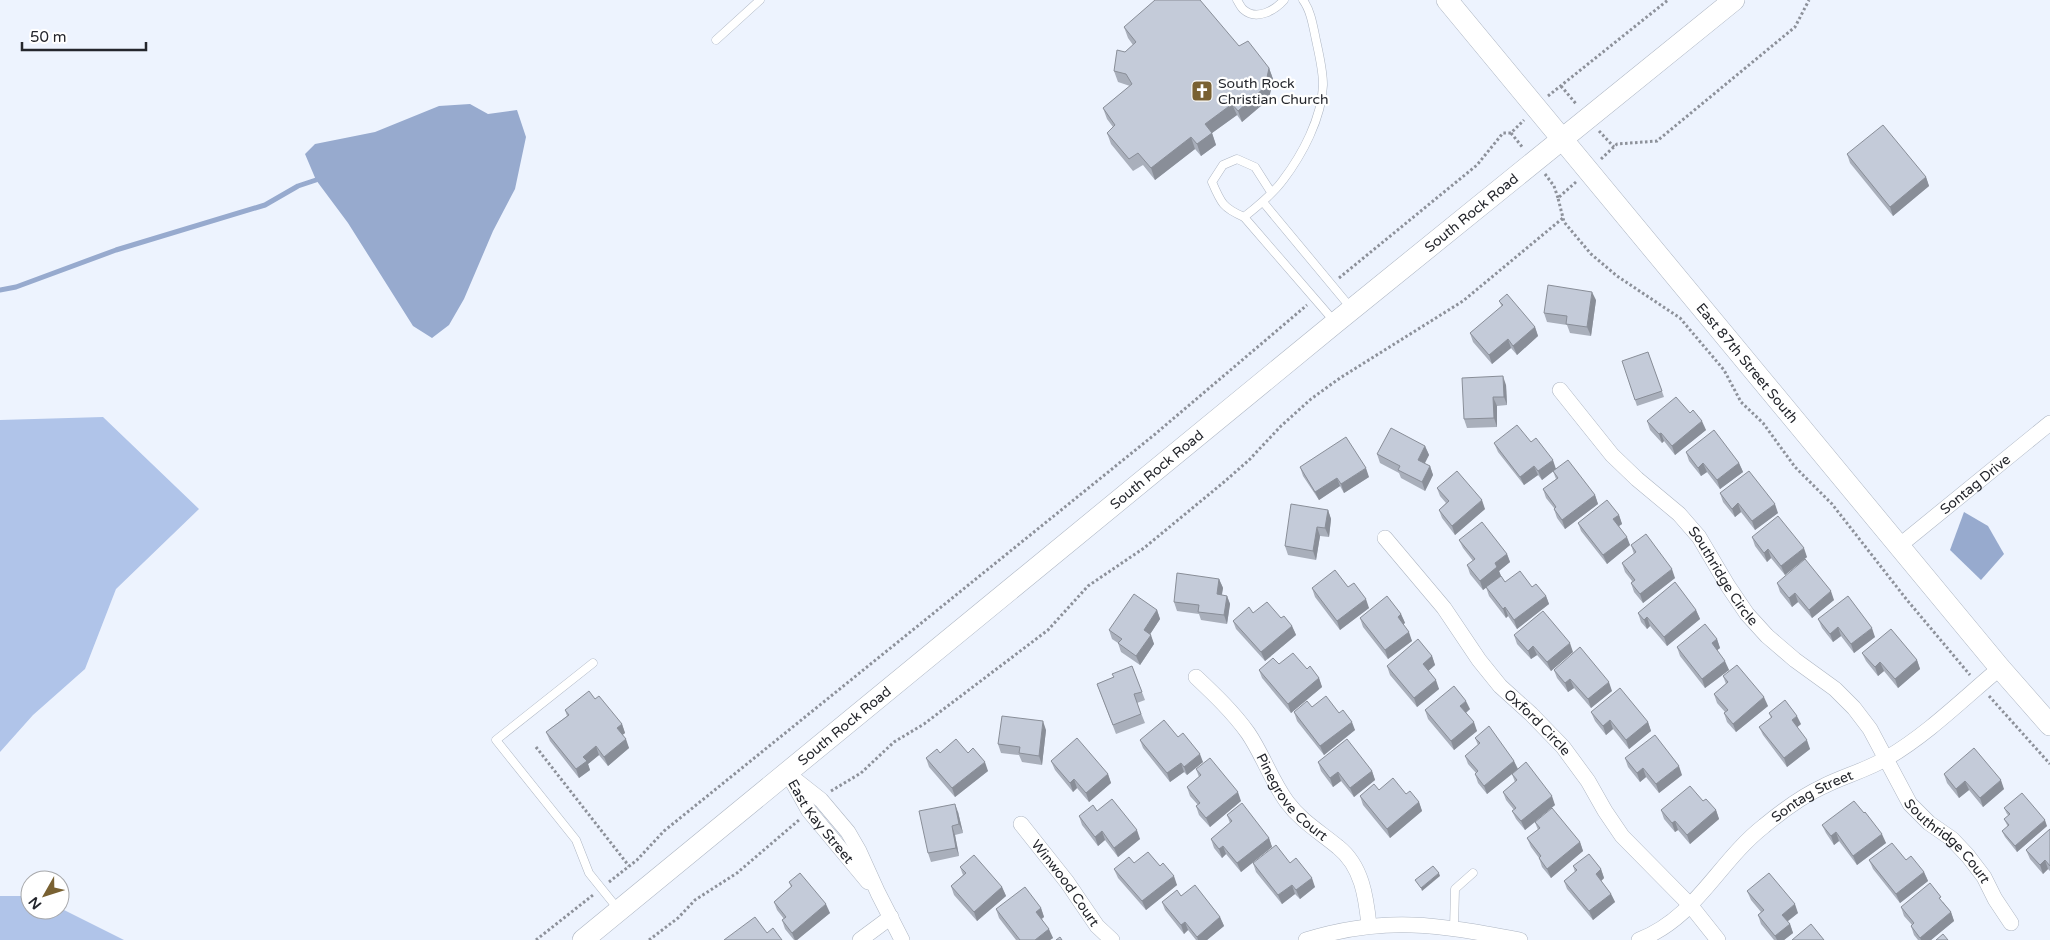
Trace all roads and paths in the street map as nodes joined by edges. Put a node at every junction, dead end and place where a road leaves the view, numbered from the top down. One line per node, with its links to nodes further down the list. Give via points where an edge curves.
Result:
1 (760, 0): 9 (lane)
2 (1237, 0): 3 (lane, via 1244,11 1259,15 1277,8)
3 (1284, 0)
4 (1303, 0): 16 (lane, via 1321,59 1323,86 1318,112 1304,146 1283,181)
5 (1447, 0): 12 (main road, East 87th Street South)
6 (1668, 0): 10 (path)
7 (1734, 0): 12 (main road, South Rock Road)
8 (1809, 0): 13 (path, via 1795,27 1657,141 1617,144)
9 (716, 40)
10 (1546, 98)
11 (1511, 133): 21 (path, via 1503,133 1477,165)
12 (1562, 138): 23 (main road, South Rock Road); 28 (main road, East 87th Street South)
13 (1603, 157)
14 (1554, 186): 17 (path)
15 (1568, 189): 17 (path)
16 (1271, 192): 18 (lane); 19 (lane, via 1255,167 1237,159 1223,165 1212,182 1228,209)
17 (1558, 198): 20 (path)
18 (1263, 202): 19 (lane); 21 (lane)
19 (1244, 217): 22 (lane)
20 (1563, 218): 32 (path, via 1591,254 1680,318 1724,370 1741,402 1763,423 1795,467 1832,504 1913,608); 38 (path, via 1463,301 1318,394 1217,488 1144,548 1088,586 1048,630 924,724 894,742 861,773)
21 (1331, 285): 23 (lane)
22 (1314, 299): 24 (lane); 41 (path, via 1154,435 664,831)
23 (1352, 309): 24 (main road, South Rock Road)
24 (1335, 323): 37 (main road, South Rock Road)
25 (1560, 390): 35 (street, Southridge Circle, via 1612,455 1679,514 1699,537 1747,614 1767,636 1835,689 1854,708)
26 (2050, 423): 28 (street, Sontag Drive)
27 (1385, 538): 44 (street, Oxford Circle, via 1444,608 1500,686 1563,747 1622,836)
28 (1899, 546): 30 (main road, East 87th Street South)
29 (593, 663): 43 (lane, via 496,740 576,840 589,873)
30 (2000, 668): 32 (street, Sontag Street); 33 (main road, East 87th Street South)
31 (1196, 677): 48 (street, Pinegrove Court, via 1247,731 1278,790 1292,808 1352,862 1366,897)
32 (1980, 685): 35 (street, Sontag Street, via 1916,740); 36 (path)
33 (2050, 725)
34 (536, 747): 41 (path)
35 (1887, 758): 44 (street, Sontag Street, via 1822,787 1762,827); 47 (street, Southridge Court, via 1910,804 1968,856)
36 (2050, 764)
37 (788, 774): 45 (main road, South Rock Road); 46 (street, East Kay Street, via 809,811 878,893)
38 (830, 792)
39 (796, 822): 52 (path, via 737,873 695,900)
40 (1021, 824): 55 (street, Winwood Court, via 1097,926)
41 (629, 866): 43 (path)
42 (1473, 873): 49 (lane, via 1455,889)
43 (601, 888): 45 (lane); 50 (path)
44 (1691, 906): 58 (street, Sontag Street, via 1678,918); 59 (street, Oxford Circle)
45 (619, 910): 51 (main road, South Rock Road)
46 (891, 917): 53 (street); 54 (street, East Kay Street)
47 (2011, 923)
48 (1369, 926): 49 (street, via 1402,924); 56 (street)
49 (1454, 928): 57 (street)
50 (536, 940)
51 (583, 940)
52 (649, 940)
53 (860, 940)
54 (902, 940)
55 (1112, 940)
56 (1306, 940)
57 (1520, 940)
58 (1638, 940)
59 (1718, 940)

